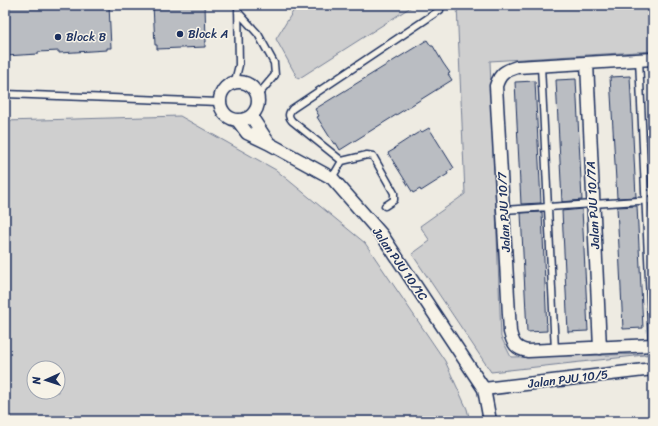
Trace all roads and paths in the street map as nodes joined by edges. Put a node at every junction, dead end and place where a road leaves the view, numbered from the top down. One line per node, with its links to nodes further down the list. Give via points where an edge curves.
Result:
1 (238, 5): 3 (lane)
2 (440, 10): 15 (lane, via 289,113 292,121)
3 (238, 12): 8 (lane, via 239,65); 10 (lane, via 258,34 274,63 275,75)
4 (639, 59): 5 (street); 6 (street); 18 (lane)
5 (653, 59)
6 (587, 63): 7 (street); 19 (street, Jalan PJU 10/7A)
7 (541, 66): 21 (lane); 22 (street, Jalan PJU 10/7, via 506,70 499,77 496,86)
8 (235, 81): 10 (street, via 253,86); 11 (street, via 226,85)
9 (5, 94): 11 (lane)
10 (258, 95): 12 (street, via 258,107)
11 (219, 102): 13 (street, via 222,111 229,118)
12 (251, 116): 13 (street); 14 (street, Jalan PJU 10/1C)
13 (238, 120): 14 (street, Jalan PJU 10/1C, via 247,133)
14 (268, 143): 16 (street, Jalan PJU 10/1C)
15 (342, 161): 16 (lane); 20 (lane, via 367,154 373,156 394,193 394,200)
16 (332, 178): 27 (street, Jalan PJU 10/1C, via 384,237)
17 (653, 200): 18 (lane)
18 (645, 201): 19 (lane); 23 (lane)
19 (593, 204): 21 (lane); 24 (street, Jalan PJU 10/7A)
20 (385, 206)
21 (548, 207): 22 (lane); 25 (lane)
22 (504, 210): 25 (street, Jalan PJU 10/7, via 512,340 521,349 528,351)
23 (652, 345): 24 (street)
24 (600, 348): 25 (street)
25 (556, 350)
26 (653, 369): 27 (street, Jalan PJU 10/5)
27 (484, 389): 28 (street, Jalan PJU 10/1C)
28 (490, 421)

